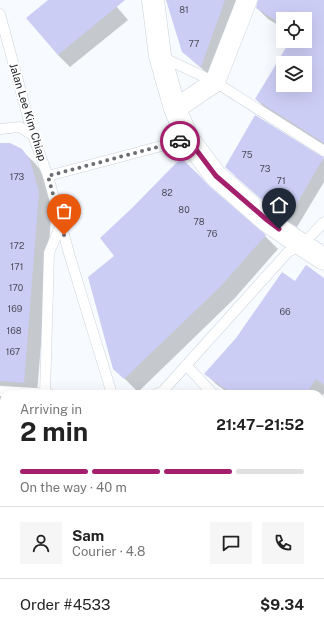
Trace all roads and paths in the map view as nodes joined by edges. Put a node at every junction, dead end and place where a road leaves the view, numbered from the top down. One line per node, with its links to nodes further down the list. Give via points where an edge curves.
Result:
1 (153, 0): 4 (highway)
2 (247, 0): 5 (street)
3 (0, 14): 8 (lane, Jalan Lee Kim Chiap)
4 (160, 56): 5 (lane); 6 (highway)
5 (215, 82): 6 (street); 10 (lane)
6 (175, 109): 9 (highway)
7 (0, 129): 8 (lane, via 20,127)
8 (33, 136): 11 (lane, Jalan Lee Kim Chiap)
9 (188, 139): 11 (lane); 14 (highway, via 216,176 267,220)
10 (324, 152)
11 (48, 176): 13 (lane, Jalan Lee Kim Chiap)
12 (324, 222): 14 (lane)
13 (61, 224): 17 (lane, via 49,253); 18 (lane, Jalan Lee Kim Chiap)
14 (302, 245): 15 (highway); 16 (lane, via 288,252)
15 (324, 259)
16 (186, 366): 19 (lane); 20 (lane)
17 (45, 390)
18 (111, 390)
19 (164, 390)
20 (209, 390)

